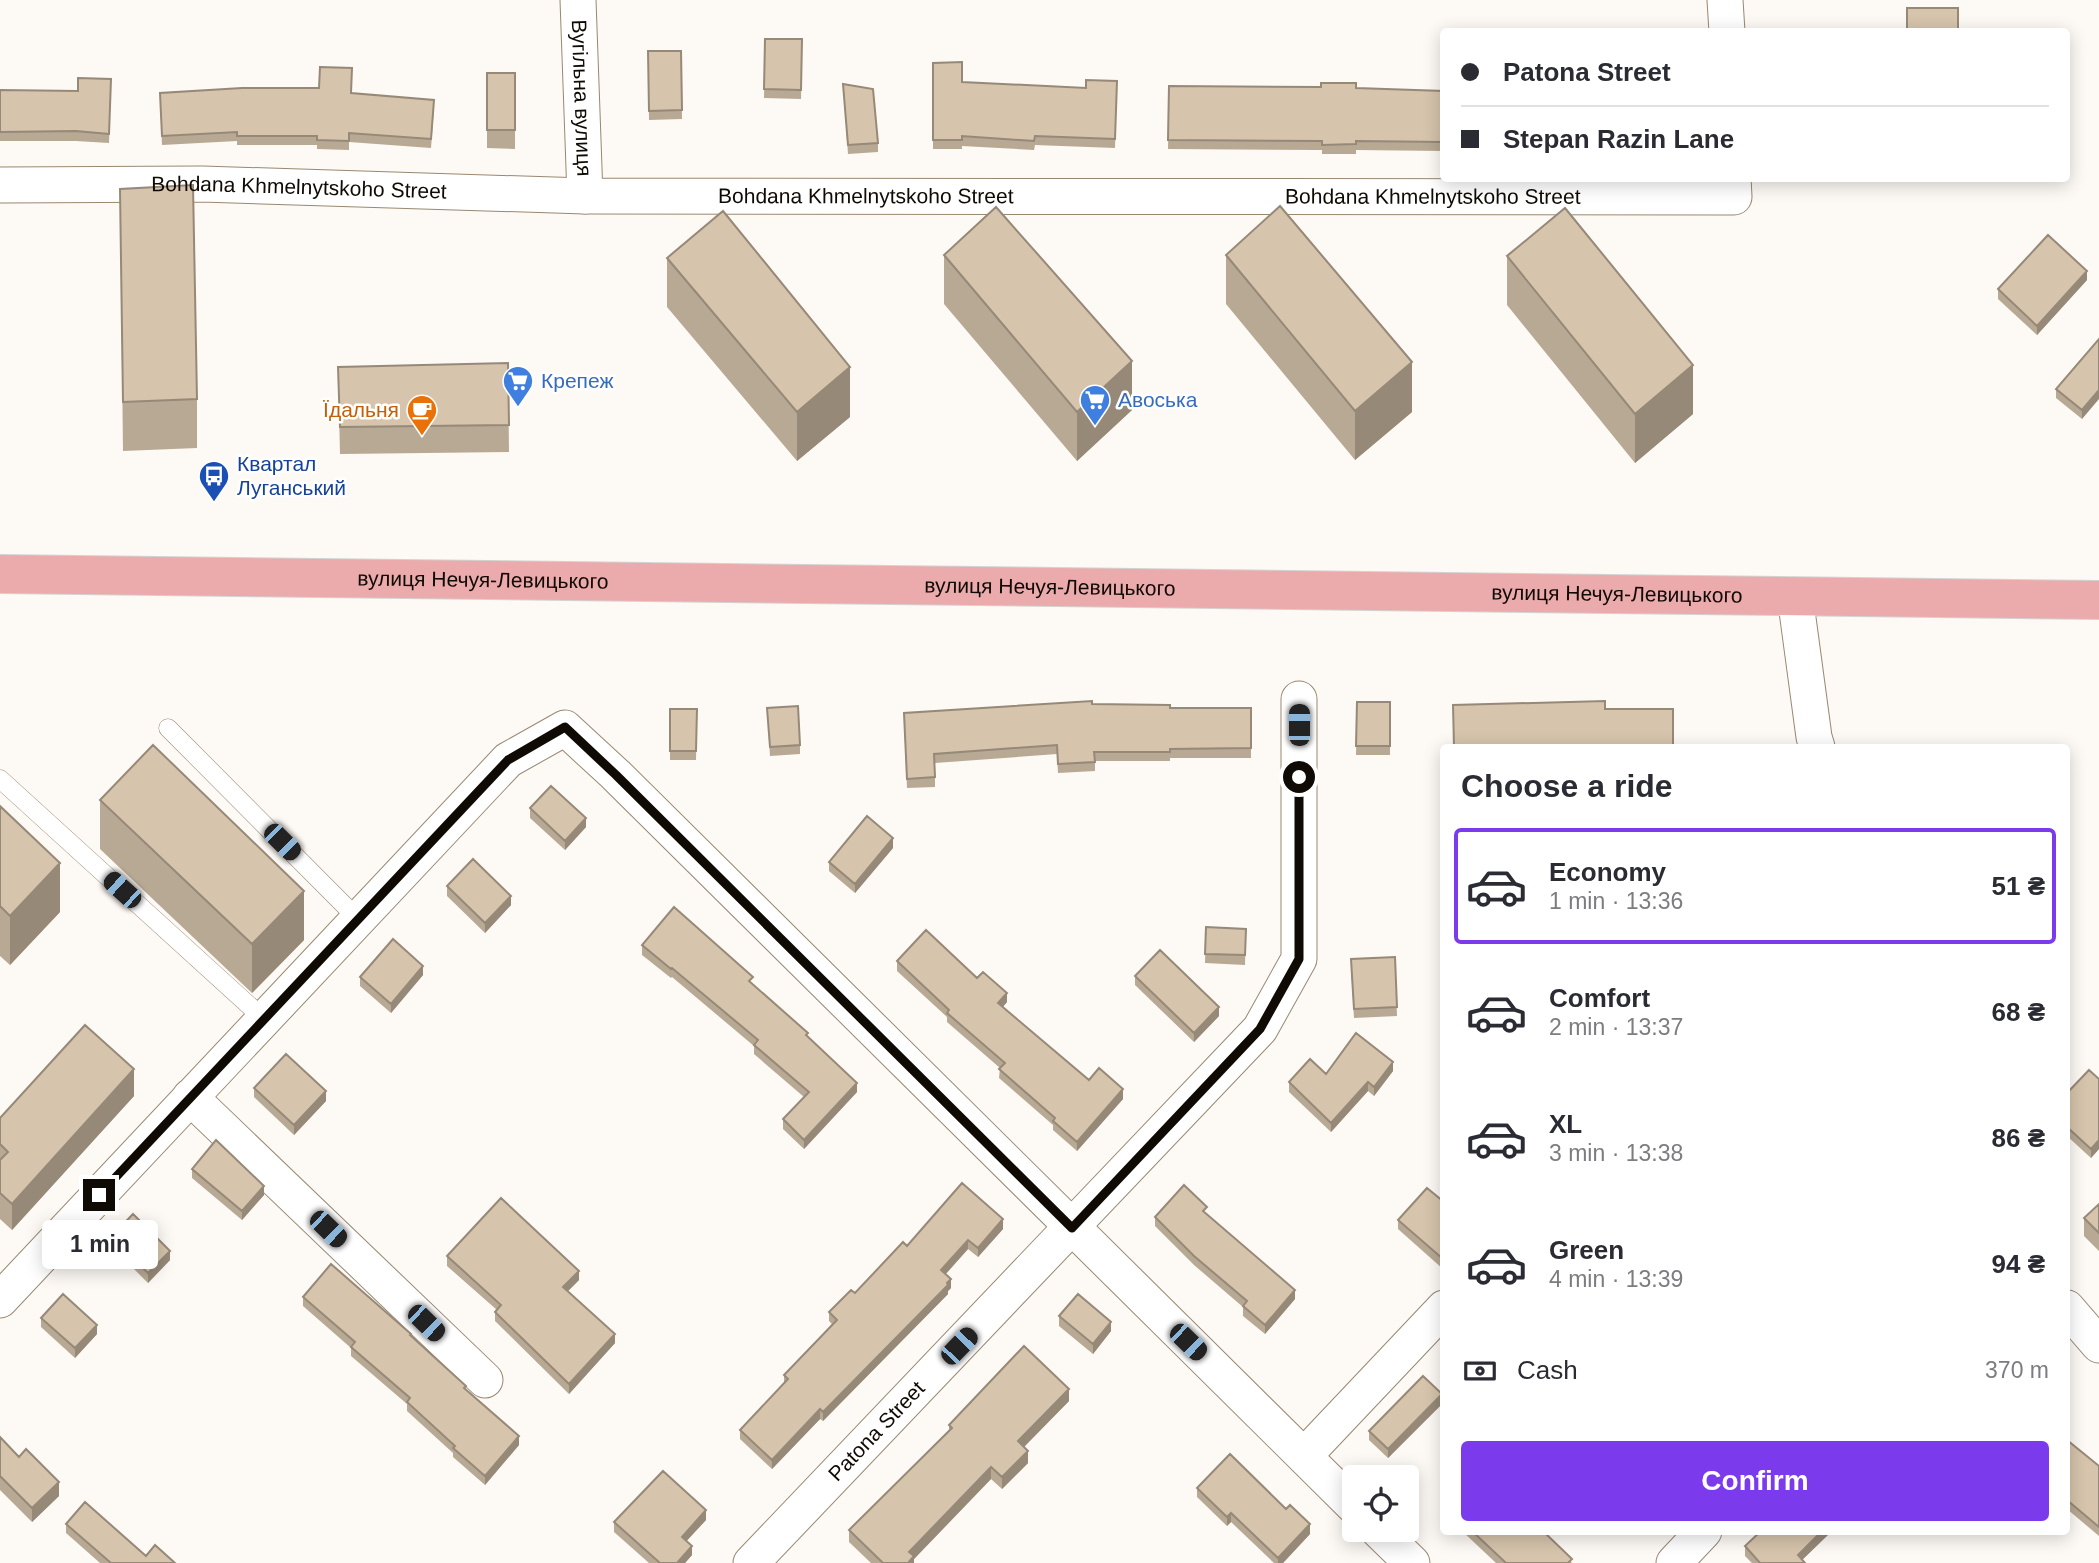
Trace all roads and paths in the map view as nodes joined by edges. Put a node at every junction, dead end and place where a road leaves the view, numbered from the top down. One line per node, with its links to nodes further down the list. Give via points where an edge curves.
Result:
1 (578, 0): 6 (street, Вугільна вулиця)
2 (1726, 0): 3 (street)
3 (1727, 28)
4 (0, 185): 6 (street, Bohdana Khmelnytskoho Street, via 202,184)
5 (1733, 188): 6 (street, Bohdana Khmelnytskoho Street)
6 (585, 196)
7 (0, 574): 8 (main road, вулиця Нечуя-Левицького)
8 (1795, 596): 9 (main road, вулиця Нечуя-Левицького); 12 (street)
9 (2099, 600)
10 (1299, 699): 17 (street, Patona Street, via 1299,959 1260,1029)
11 (168, 728): 14 (lane)
12 (1816, 744)
13 (0, 779): 15 (lane)
14 (358, 919): 15 (street); 17 (street, via 508,760 565,727)
15 (264, 1019): 16 (street)
16 (190, 1097): 18 (street); 22 (street)
17 (1072, 1228): 23 (street); 27 (street, Patona Street)
18 (3, 1293)
19 (2070, 1311): 21 (street)
20 (1440, 1312): 23 (street)
21 (2099, 1345)
22 (485, 1380)
23 (1304, 1456): 24 (street)
24 (1342, 1494)
25 (1700, 1535): 29 (street)
26 (1390, 1542): 28 (street)
27 (751, 1563)
28 (1412, 1563)
29 (1674, 1563)

